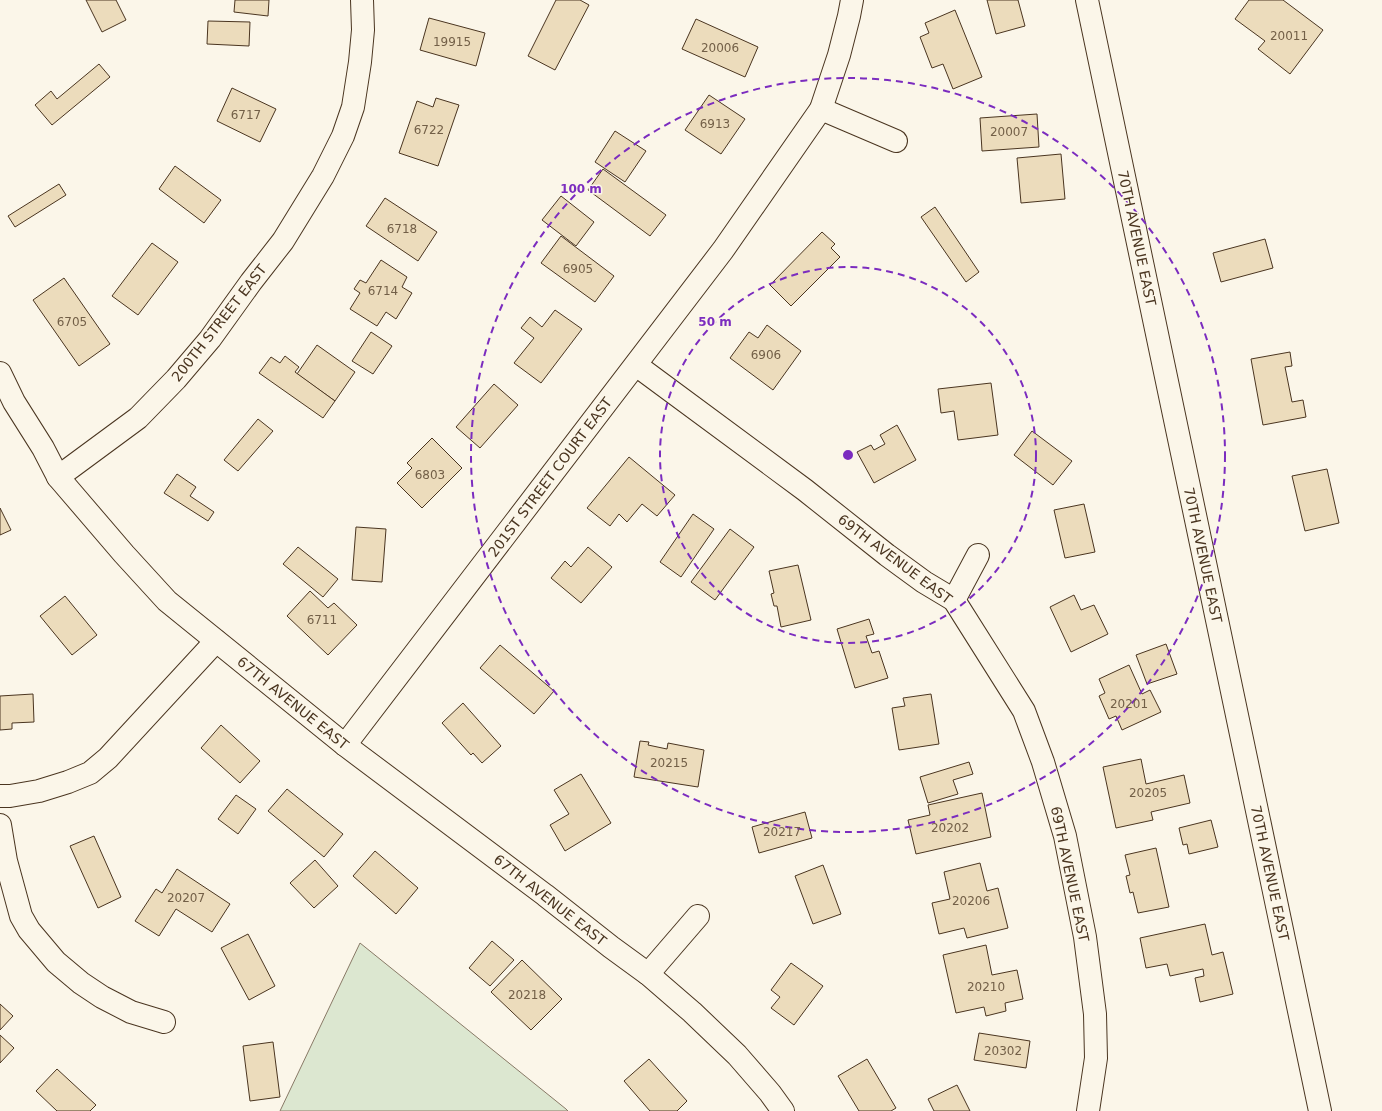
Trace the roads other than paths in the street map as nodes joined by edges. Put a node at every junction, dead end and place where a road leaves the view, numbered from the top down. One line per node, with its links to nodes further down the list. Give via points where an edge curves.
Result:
1 (362, 0): 8 (street, 200TH STREET EAST, via 363,30 353,107 343,136 323,176 283,241 210,339 176,379 138,418)
2 (852, 0): 4 (street, 201ST STREET COURT EAST, via 839,55)
3 (1087, 0): 20 (street, 70TH AVENUE EAST)
4 (821, 109): 5 (street); 6 (street, 201ST STREET COURT EAST, via 723,250)
5 (896, 141)
6 (636, 365): 10 (street, 69TH AVENUE EAST, via 798,485 887,555); 12 (street, 201ST STREET COURT EAST)
7 (0, 373): 8 (street, 67TH AVENUE EAST)
8 (58, 477): 11 (street, 67TH AVENUE EAST, via 167,601)
9 (978, 555): 10 (street)
10 (954, 600): 19 (street, 69TH AVENUE EAST, via 1024,710 1065,836 1085,937 1095,1014 1096,1058)
11 (216, 641): 12 (street, 67TH AVENUE EAST); 13 (street, via 108,758 90,773 39,791)
12 (345, 745): 16 (street, 67TH AVENUE EAST)
13 (0, 796)
14 (0, 825): 17 (street, via 6,861 21,916 51,957 102,997 131,1012)
15 (698, 916): 16 (street)
16 (648, 974): 18 (street, 67TH AVENUE EAST, via 737,1054)
17 (164, 1022)
18 (783, 1111)
19 (1088, 1111)
20 (1320, 1111)

